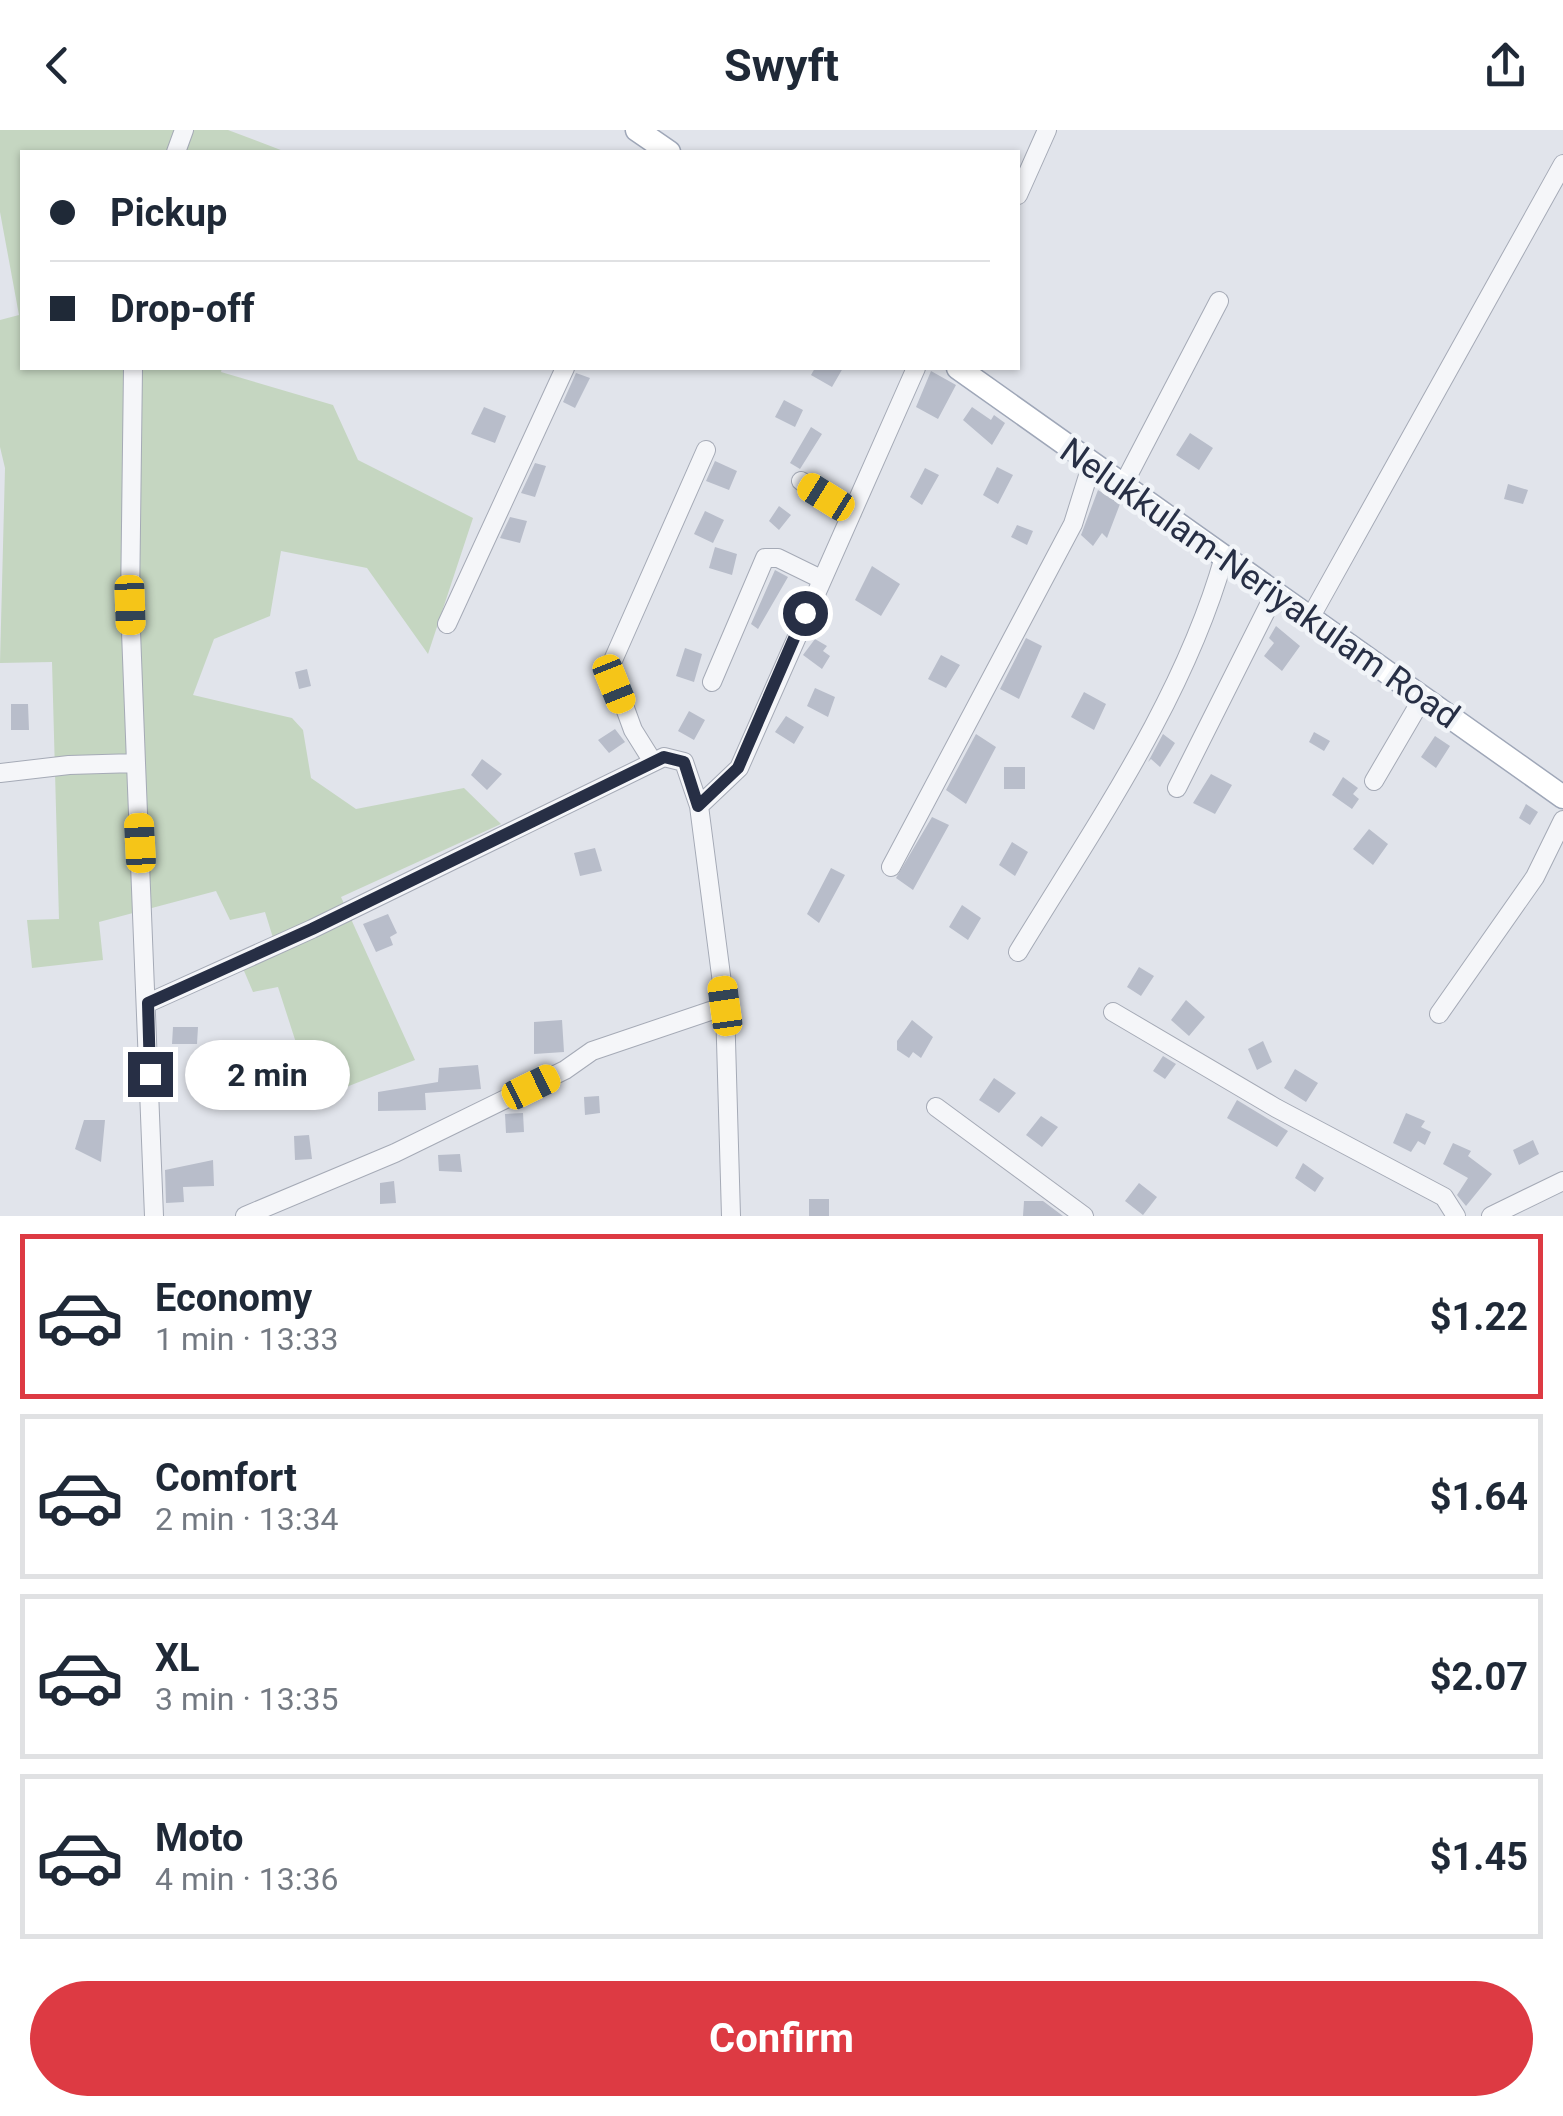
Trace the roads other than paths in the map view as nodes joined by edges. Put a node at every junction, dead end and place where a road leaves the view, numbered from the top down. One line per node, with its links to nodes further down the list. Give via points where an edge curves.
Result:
1 (637, 130): 3 (main road)
2 (1047, 130): 5 (street)
3 (665, 150)
4 (1563, 164): 19 (street)
5 (1020, 191)
6 (1219, 301): 14 (street)
7 (132, 370): 24 (street)
8 (564, 370): 20 (street)
9 (915, 370): 15 (street)
10 (961, 370): 12 (main road, Nelukkulam-Neriyakulam Road)
11 (706, 450): 23 (street, via 610,668)
12 (1092, 463): 14 (main road, Nelukkulam-Neriyakulam Road); 31 (street, via 1074,524)
13 (801, 481): 15 (street)
14 (1122, 485): 16 (main road, Nelukkulam-Neriyakulam Road)
15 (852, 513): 17 (street)
16 (1224, 558): 18 (main road, Nelukkulam-Neriyakulam Road); 32 (street, via 1207,618 1127,772)
17 (821, 579): 21 (street, via 766,558); 29 (street, via 738,768)
18 (1274, 595): 19 (main road, Nelukkulam-Neriyakulam Road); 27 (street)
19 (1309, 620): 22 (main road, Nelukkulam-Neriyakulam Road)
20 (447, 624)
21 (712, 682)
22 (1422, 699): 26 (street); 28 (main road, Nelukkulam-Neriyakulam Road)
23 (653, 762): 29 (street, via 670,756 684,762); 33 (street)
24 (136, 764): 25 (street); 33 (street)
25 (0, 773)
26 (1374, 781)
27 (1177, 788)
28 (1563, 798)
29 (698, 806): 34 (street)
30 (1563, 820): 36 (street, via 1534,877)
31 (891, 867)
32 (1018, 952)
33 (148, 1003): 39 (street)
34 (725, 1006): 40 (street, via 592,1051 396,1154); 41 (street)
35 (1114, 1012): 43 (street, via 1444,1196)
36 (1439, 1014)
37 (936, 1107): 42 (street)
38 (1563, 1181): 44 (street)
39 (154, 1216)
40 (245, 1216)
41 (731, 1216)
42 (1084, 1216)
43 (1456, 1216)
44 (1491, 1216)

